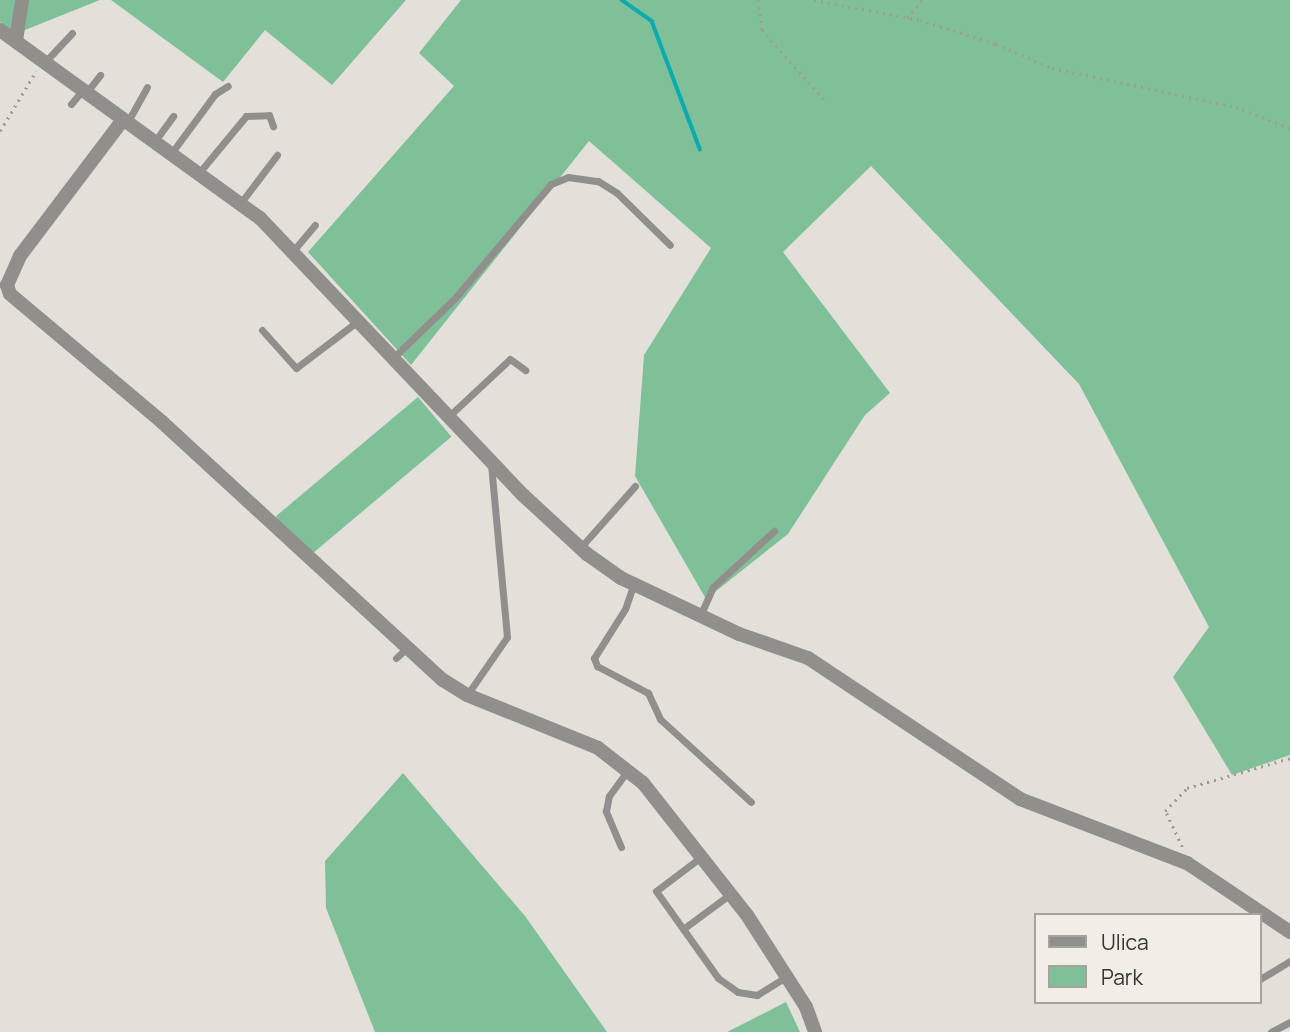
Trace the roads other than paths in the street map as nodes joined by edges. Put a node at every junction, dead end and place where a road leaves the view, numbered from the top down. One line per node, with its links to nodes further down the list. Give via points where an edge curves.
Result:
1 (22, 0): 4 (street)
2 (0, 30): 4 (street)
3 (72, 33): 5 (lane)
4 (16, 41): 5 (street)
5 (42, 62): 9 (street)
6 (100, 75): 9 (lane)
7 (228, 86): 15 (lane, via 215,94)
8 (147, 87): 12 (lane)
9 (84, 92): 10 (lane); 12 (street)
10 (71, 104)
11 (173, 116): 14 (lane)
12 (124, 123): 14 (street); 33 (street, via 20,256 7,285 10,294 162,422)
13 (273, 126): 17 (lane, via 269,115 246,116)
14 (153, 144): 15 (street)
15 (170, 155): 17 (street)
16 (277, 155): 18 (lane)
17 (198, 174): 18 (street)
18 (239, 205): 21 (street)
19 (315, 225): 21 (lane)
20 (670, 245): 24 (lane, via 598,181 580,175 551,184 455,298)
21 (293, 251): 22 (street)
22 (359, 320): 23 (lane, via 296,368); 24 (street)
23 (262, 330)
24 (393, 358): 26 (street)
25 (525, 370): 26 (lane, via 510,359)
26 (449, 416): 27 (street)
27 (491, 461): 30 (street); 35 (lane, via 508,637)
28 (635, 486): 30 (lane)
29 (774, 531): 32 (lane, via 713,587)
30 (580, 548): 31 (street)
31 (633, 586): 32 (street); 37 (lane, via 625,609 594,658 597,666 648,693 660,719)
32 (700, 616): 41 (street, via 833,672 1020,799 1187,863)
33 (408, 647): 34 (lane); 35 (street, via 443,680)
34 (397, 658)
35 (467, 695): 36 (street, via 598,748)
36 (628, 769): 38 (lane, via 608,796 606,811); 39 (street)
37 (751, 802)
38 (621, 847)
39 (702, 856): 40 (street); 43 (lane, via 656,891)
40 (729, 895): 43 (lane); 46 (street)
41 (1262, 913)
42 (1262, 913): 44 (street)
43 (683, 929): 46 (lane, via 718,978 738,992 757,995)
44 (1290, 932)
45 (1290, 961): 47 (lane)
46 (786, 977): 49 (street)
47 (1262, 978)
48 (1290, 1022): 50 (lane)
49 (815, 1032)
50 (1272, 1032)

